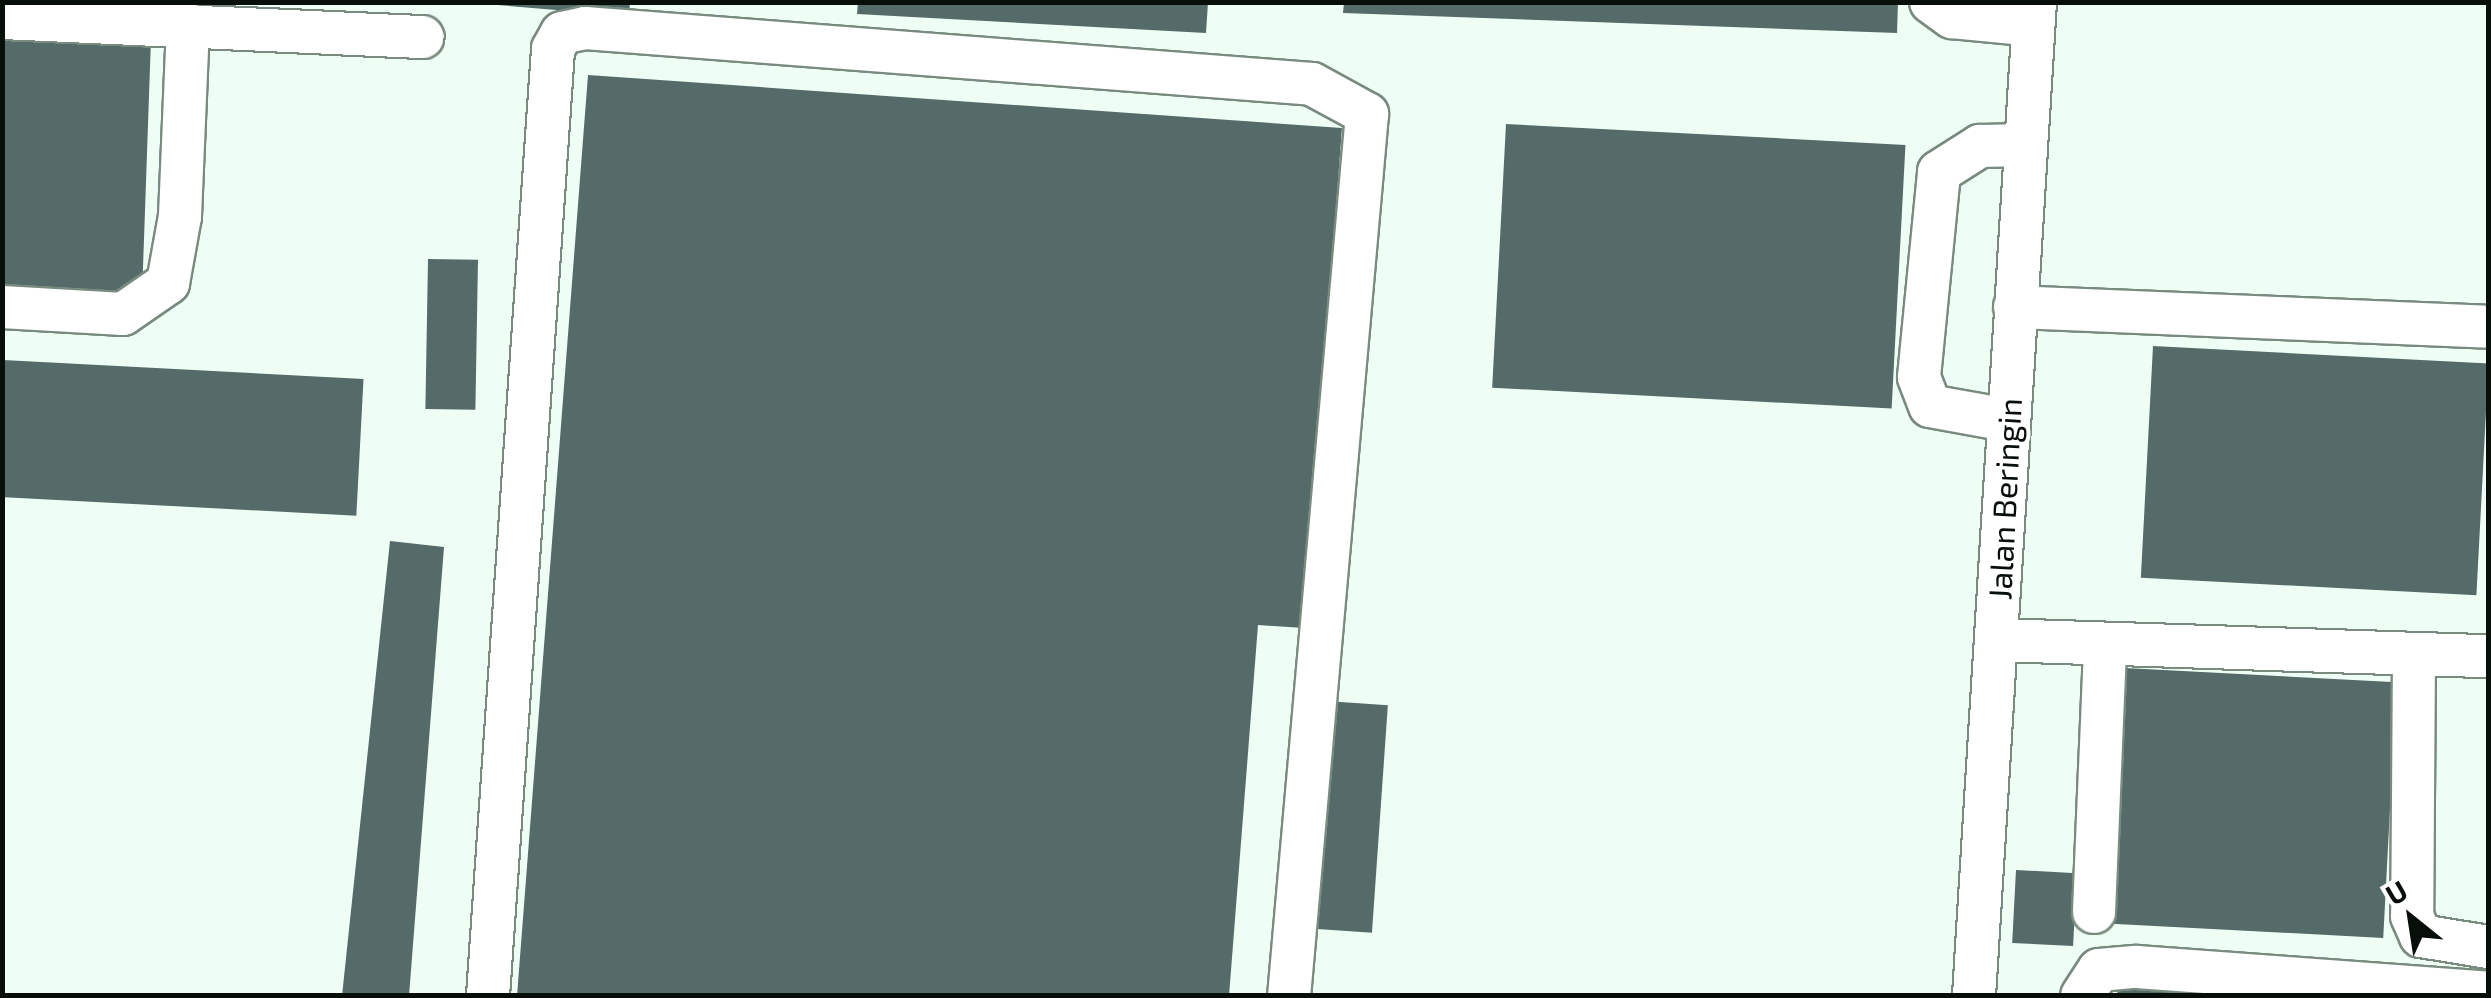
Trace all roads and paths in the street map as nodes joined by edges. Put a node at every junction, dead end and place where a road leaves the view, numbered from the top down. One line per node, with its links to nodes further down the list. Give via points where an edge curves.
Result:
1 (1931, 2): 2 (lane, via 1952,17)
2 (2034, 14): 6 (lane, Jalan Beringin)
3 (2, 18): 4 (lane)
4 (188, 24): 5 (lane); 7 (lane, via 180,216 168,284 123,314)
5 (422, 37)
6 (2026, 145): 8 (lane, Jalan Beringin); 10 (lane, via 1980,146 1939,172 1919,378 1930,406)
7 (2, 306)
8 (2015, 307): 9 (lane); 10 (lane, Jalan Beringin)
9 (2484, 327)
10 (2007, 420): 11 (lane, Jalan Beringin)
11 (1998, 640): 12 (lane); 20 (lane, Jalan Beringin)
12 (2106, 644): 13 (lane); 15 (lane)
13 (2414, 656): 14 (lane); 16 (lane, via 2412,916 2421,936)
14 (2488, 656)
15 (2094, 912)
16 (2488, 947)
17 (2488, 994): 21 (lane, via 2137,967 2099,970)
18 (488, 996): 19 (lane, via 553,49 562,33 585,28 1312,84 1367,114)
19 (1290, 996)
20 (1974, 996)
21 (2082, 996)

